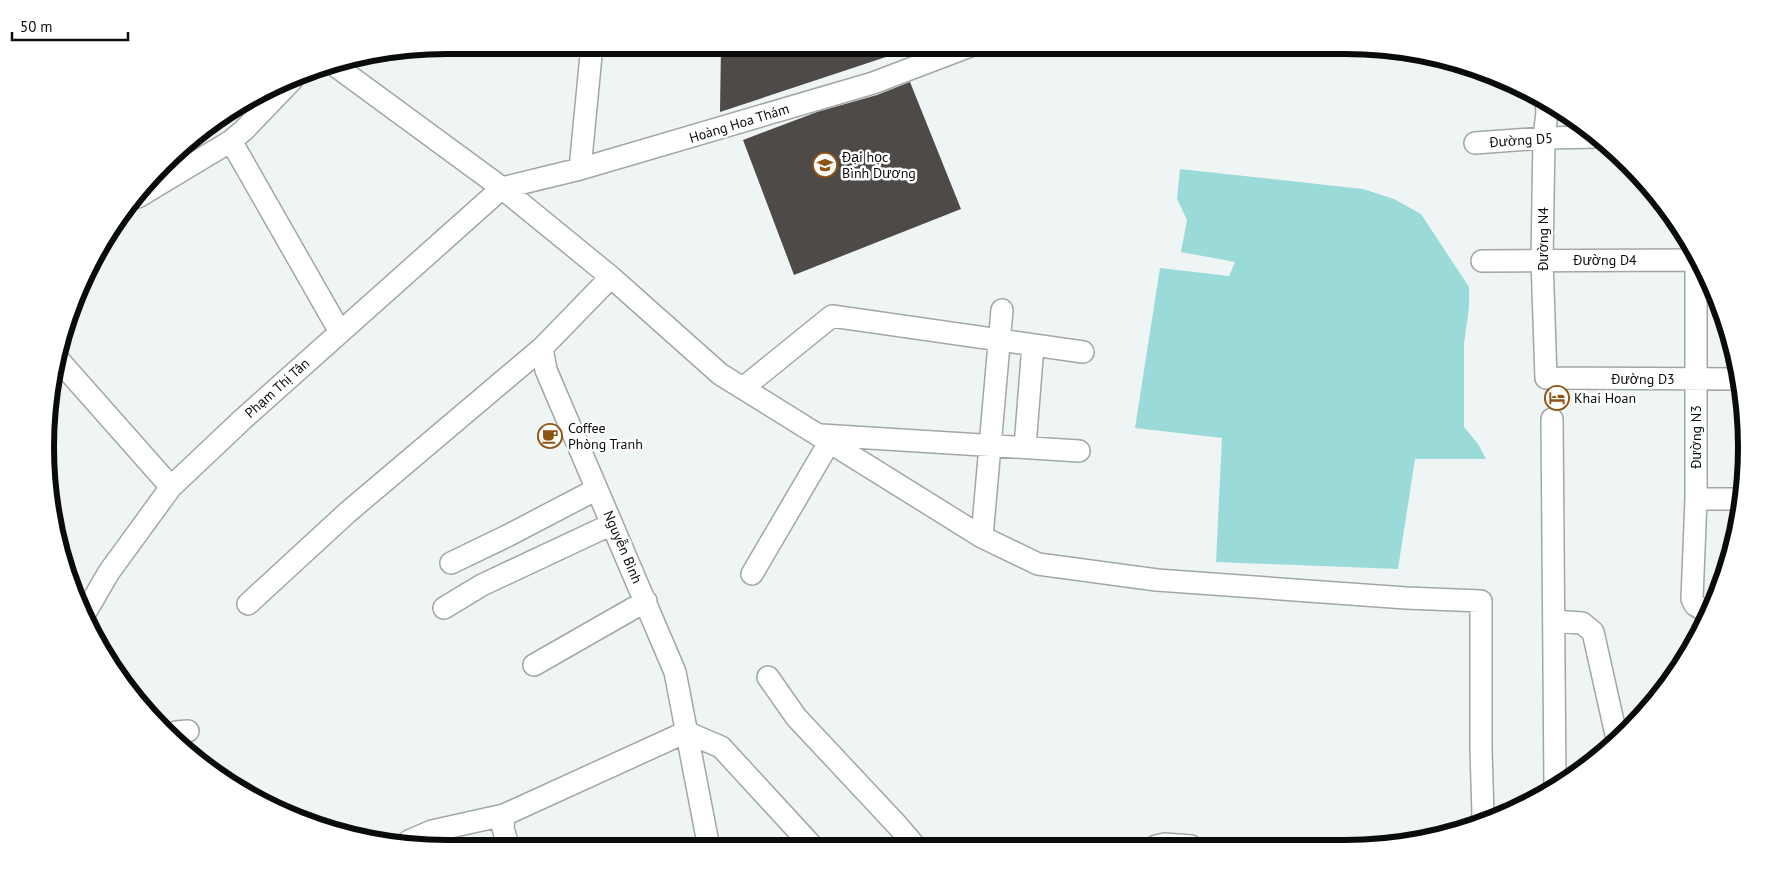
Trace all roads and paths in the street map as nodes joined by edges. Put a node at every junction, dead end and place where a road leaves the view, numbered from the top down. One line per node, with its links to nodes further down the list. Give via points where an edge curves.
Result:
1 (591, 54): 11 (street)
2 (943, 54): 11 (street, Hoàng Hoa Thám, via 873,83)
3 (340, 69): 13 (street)
4 (274, 94): 5 (street)
5 (256, 107): 9 (street)
6 (1547, 109): 8 (street, Đường N4)
7 (1587, 137): 8 (street, Đường D5)
8 (1544, 138): 10 (street, Đường D5); 15 (street, Đường N4)
9 (230, 141): 12 (street); 20 (street)
10 (1475, 143)
11 (580, 170): 13 (street, Hoàng Hoa Thám)
12 (151, 188)
13 (502, 188): 18 (street); 20 (street, Phạm Thị Tân)
14 (1482, 260): 15 (street, Đường D4)
15 (1542, 260): 16 (street, Đường D4); 26 (street, Đường N4)
16 (1691, 260)
17 (1697, 271): 27 (street, Đường N3)
18 (611, 277): 23 (street); 29 (street, via 720,374)
19 (1002, 310): 21 (street)
20 (340, 332): 35 (street, Phạm Thị Tân)
21 (1000, 340): 22 (street); 29 (street, via 832,316); 32 (street)
22 (1033, 345): 24 (street); 33 (street)
23 (542, 348): 36 (street, Nguyễn Bình, via 546,370); 44 (street, via 348,512)
24 (1083, 352)
25 (62, 364): 35 (street)
26 (1546, 378): 27 (street, Đường D3)
27 (1695, 379): 28 (street, Đường D3); 37 (street, Đường N3)
28 (1732, 379)
29 (744, 388): 31 (street)
30 (1552, 419): 48 (street)
31 (824, 438): 32 (street); 40 (street); 42 (street)
32 (989, 445): 33 (street); 40 (street)
33 (1025, 447): 34 (street)
34 (1079, 451)
35 (171, 487): 45 (street, Phạm Thị Tân, via 109,572)
36 (597, 489): 39 (street, Nguyễn Bình); 41 (street)
37 (1696, 499): 38 (street); 47 (street, Đường N3, via 1692,599)
38 (1735, 499)
39 (612, 524): 43 (street, Nguyễn Bình); 46 (street, via 482,585)
40 (982, 537): 55 (street, via 1038,564 1147,578 1481,601)
41 (452, 563)
42 (752, 574)
43 (646, 601): 49 (street); 51 (street, Nguyễn Bình, via 675,672)
44 (248, 604)
45 (89, 608)
46 (444, 608)
47 (1702, 610)
48 (1554, 621): 52 (street, via 1582,624 1593,632); 53 (street)
49 (534, 665)
50 (768, 677): 60 (street, via 796,717)
51 (686, 732): 54 (street); 58 (street, Nguyễn Bình); 59 (street, via 721,747)
52 (1615, 732)
53 (1555, 779)
54 (504, 815): 56 (street, via 432,830); 57 (street)
55 (1483, 815)
56 (414, 838)
57 (506, 840)
58 (707, 840)
59 (807, 840)
60 (910, 840)

